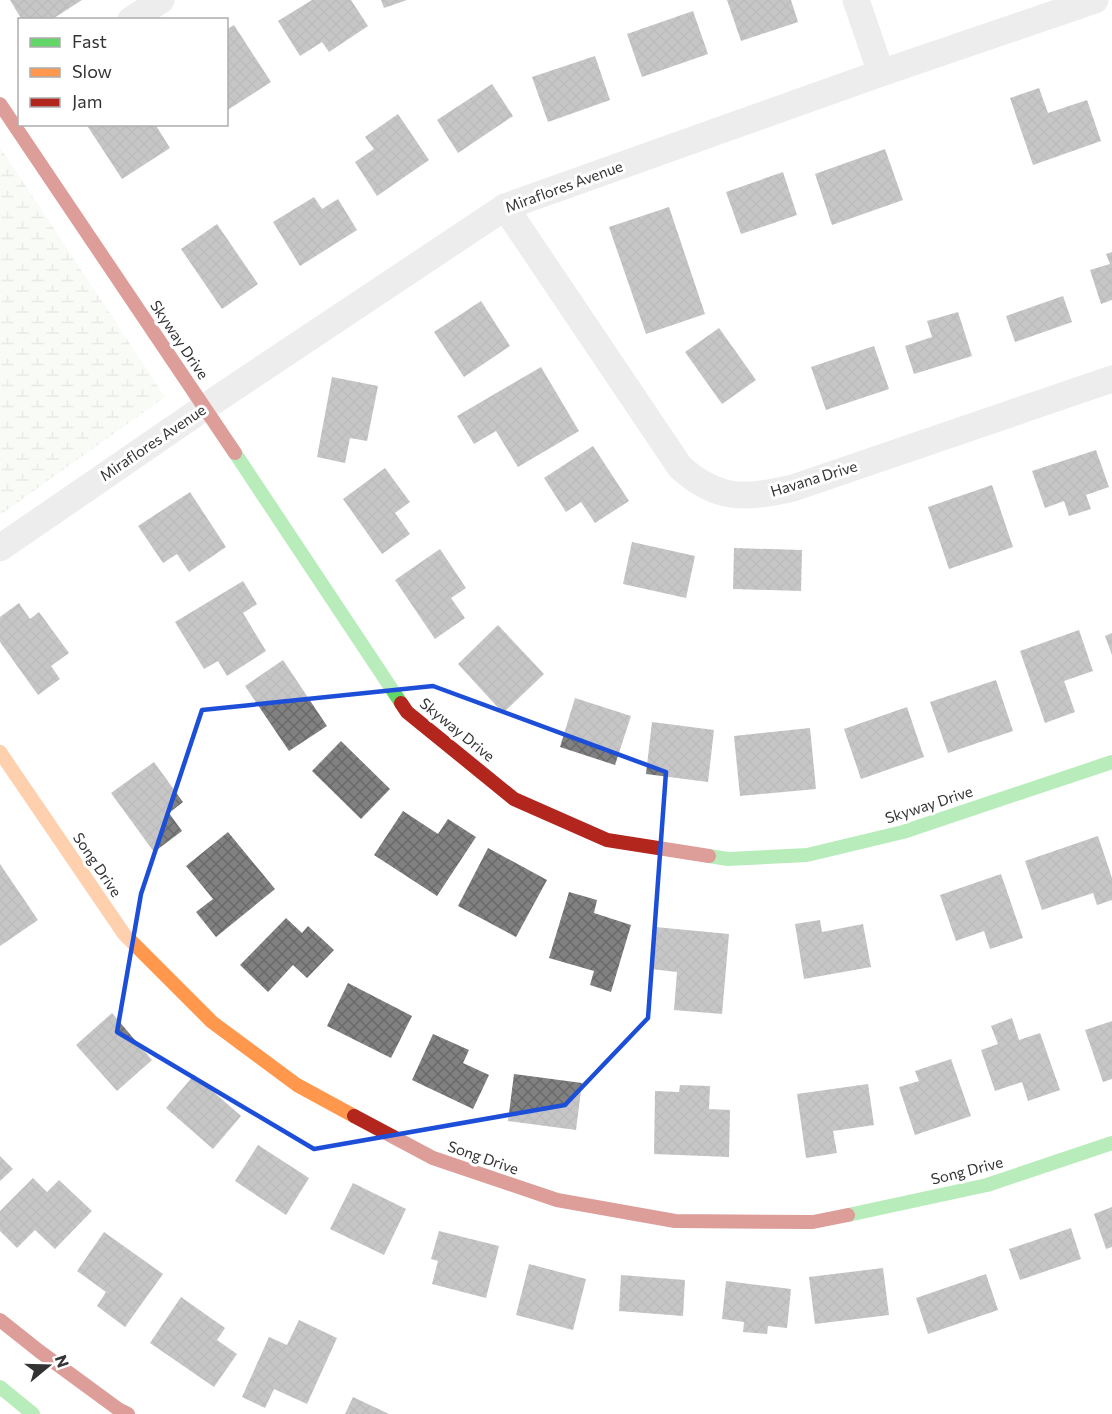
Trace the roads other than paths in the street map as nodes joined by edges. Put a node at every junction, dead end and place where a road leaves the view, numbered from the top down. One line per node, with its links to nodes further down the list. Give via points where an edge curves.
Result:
1 (161, 0): 4 (street)
2 (856, 0): 5 (street)
3 (1095, 0): 5 (street, Miraflores Avenue)
4 (134, 18)
5 (881, 73): 9 (street, Miraflores Avenue)
6 (7, 101): 7 (street, Skyway Drive)
7 (18, 118)
8 (23, 126): 11 (street, Skyway Drive)
9 (506, 207): 10 (street, Havana Drive, via 680,467 706,486 724,492 739,496 793,488); 11 (street, Miraflores Avenue)
10 (1112, 379)
11 (205, 407): 12 (street, Miraflores Avenue); 14 (street, Skyway Drive, via 407,712 514,799 607,840 728,859 807,855 903,832)
12 (0, 548)
13 (0, 752): 15 (street, Song Drive, via 124,934 212,1022 297,1085 433,1158 557,1200 663,1219 813,1222 987,1185)
14 (1112, 762)
15 (1112, 1143)
16 (0, 1320): 19 (street)
17 (0, 1387): 18 (street)
18 (33, 1414)
19 (128, 1414)

